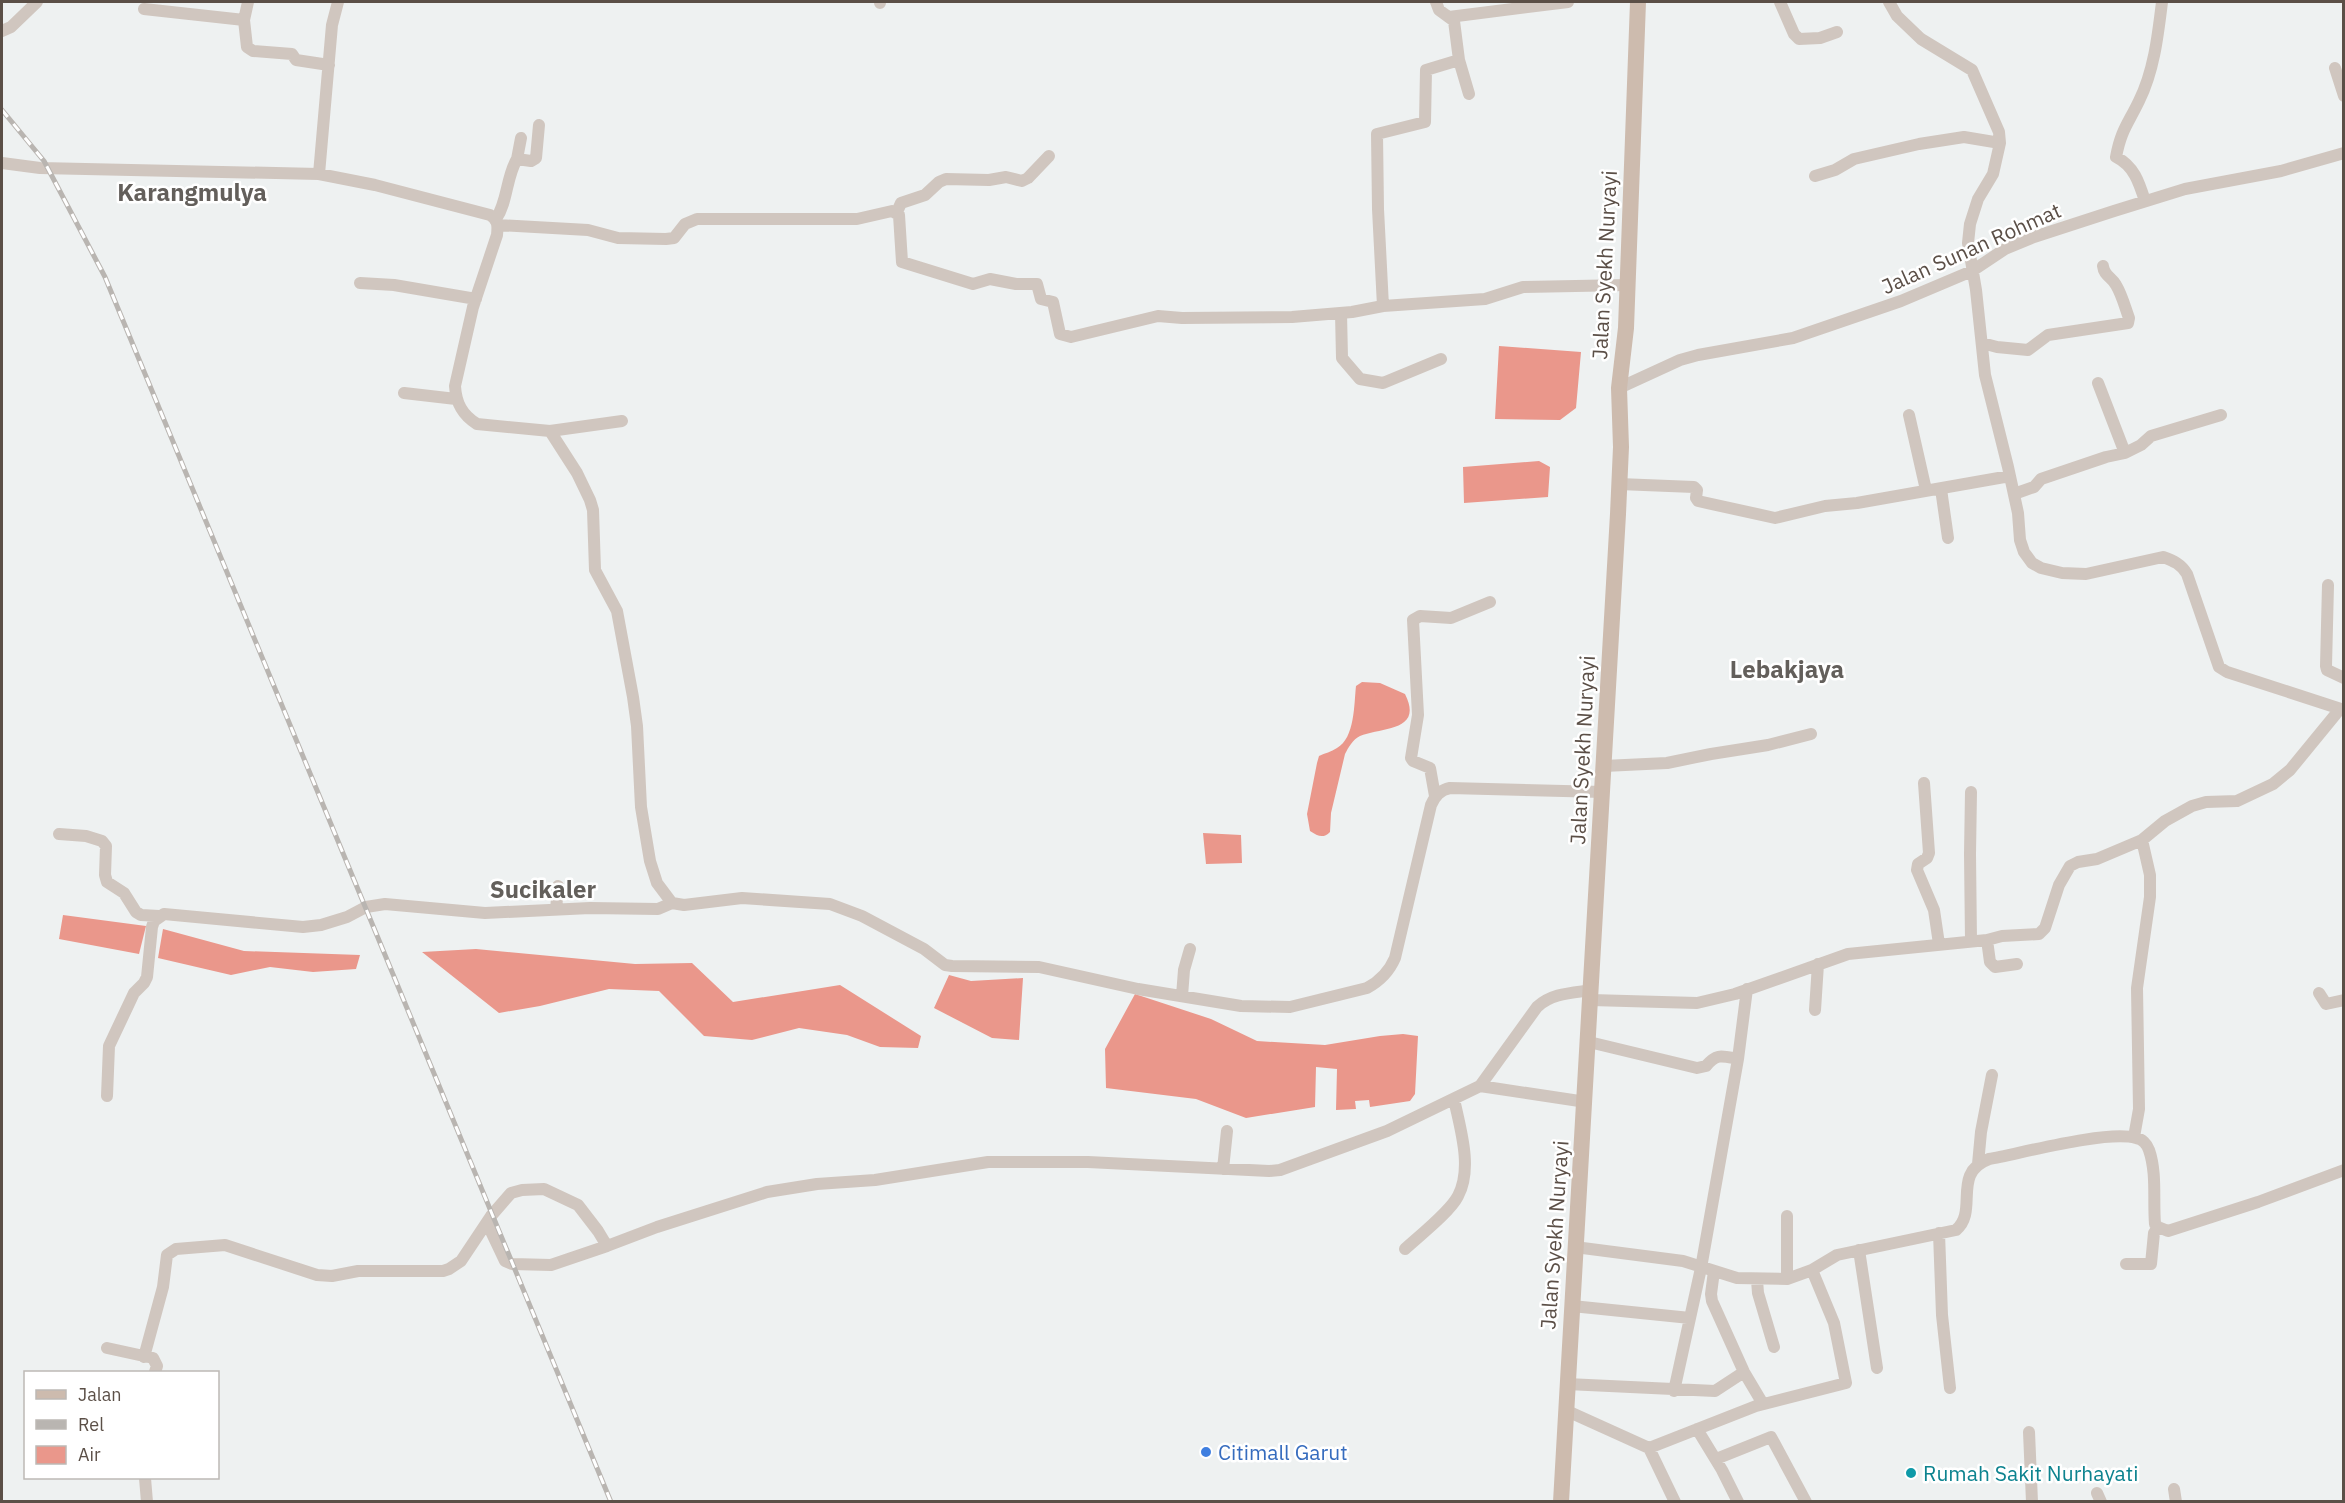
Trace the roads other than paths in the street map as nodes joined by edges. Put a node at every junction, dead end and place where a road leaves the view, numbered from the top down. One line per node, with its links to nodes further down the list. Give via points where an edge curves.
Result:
1 (37, 2): 13 (street)
2 (248, 2): 12 (street)
3 (338, 2): 16 (street)
4 (1436, 2): 11 (street)
5 (1568, 2): 11 (street)
6 (1638, 2): 35 (main road, Jalan Syekh Nuryayi)
7 (1780, 2): 14 (street, via 1799,39)
8 (1890, 2): 22 (street, via 1897,16 1921,39 1972,70 1999,132)
9 (2162, 2): 29 (street, via 2148,76 2119,138 2116,157 2138,178)
10 (144, 9): 12 (street)
11 (1449, 17): 15 (street, via 1454,21)
12 (244, 20): 16 (street, via 247,47 253,51 292,54 296,60)
13 (2, 31)
14 (1837, 32)
15 (1459, 60): 18 (street); 37 (street, via 1426,70 1425,122 1377,134)
16 (329, 64): 27 (street)
17 (2335, 68): 19 (street)
18 (1469, 94)
19 (2343, 96)
20 (539, 125): 25 (street, via 536,158)
21 (521, 138): 25 (street)
22 (2000, 143): 28 (street, via 1964,137 1919,144 1854,159); 33 (street, via 1994,174 1978,199 1970,224)
23 (2343, 153): 29 (street, Jalan Sunan Rohmat, via 2311,164 2206,184)
24 (1049, 156): 30 (street, via 1022,181 1006,177 946,179 925,195 901,203)
25 (517, 159): 31 (street)
26 (2, 163): 27 (street, via 40,168)
27 (318, 174): 31 (street, via 490,215)
28 (1815, 177)
29 (2145, 201): 33 (street, Jalan Sunan Rohmat, via 2034,237)
30 (897, 212): 31 (street, via 857,219 697,219 686,224 674,238 666,239 618,238 588,230); 38 (street, via 902,262 972,284 990,279 1037,284 1041,299 1053,302 1064,336 1080,336 1158,316 1285,318)
31 (497, 222): 36 (street, via 497,235)
32 (2103, 266): 39 (street, via 2120,292 2128,323 2048,335 2028,350)
33 (1972, 271): 39 (street); 42 (street, Jalan Sunan Rohmat, via 1838,324 1784,340 1698,354)
34 (360, 283): 36 (street)
35 (1627, 285): 37 (street, via 1523,287 1485,299); 42 (main road, Jalan Syekh Nuryayi)
36 (477, 298): 44 (street, via 455,386)
37 (1383, 306): 38 (street)
38 (1341, 312): 40 (street, via 1342,358 1360,379 1383,383)
39 (1982, 343): 50 (street, via 1985,375)
40 (1441, 359)
41 (2098, 383): 49 (street)
42 (1619, 388): 51 (main road, Jalan Syekh Nuryayi)
43 (404, 393): 44 (street)
44 (456, 399): 48 (street, via 477,424)
45 (1909, 415): 53 (street)
46 (2221, 415): 49 (street, via 2151,436)
47 (622, 421): 48 (street)
48 (550, 431): 69 (street, via 577,473 593,510 595,570 617,611 633,698 641,807 649,853 657,883)
49 (2125, 453): 54 (street, via 2041,479 2034,487)
50 (2010, 476): 52 (street); 54 (street)
51 (1619, 484): 53 (street, via 1694,487 1698,501 1775,518); 61 (main road, Jalan Syekh Nuryayi)
52 (1941, 489): 53 (street); 55 (street)
53 (1926, 490)
54 (2014, 494): 59 (street, via 2019,540 2032,563 2062,573 2086,574 2163,557 2173,561 2187,574 2219,667)
55 (1948, 538)
56 (2328, 585): 58 (street, via 2326,666)
57 (1490, 602): 65 (street, via 1451,618 1420,616 1413,620 1418,716 1411,758 1430,768)
58 (2343, 678)
59 (2341, 705): 67 (street, via 2290,770 2273,784 2237,801 2192,806)
60 (1811, 734): 61 (street, via 1667,764)
61 (1604, 766): 63 (main road, Jalan Syekh Nuryayi)
62 (1924, 783): 74 (street, via 1929,853 1917,870 1934,910)
63 (1603, 792): 65 (street, via 1450,788); 80 (main road, Jalan Syekh Nuryayi)
64 (1971, 792): 73 (street)
65 (1435, 796): 81 (street, via 1395,958 1374,984 1290,1007 1242,1006)
66 (59, 834): 71 (street, via 102,841 106,846 107,882 124,893 136,912)
67 (2142, 840): 72 (street, via 2070,866 2039,934); 92 (street, via 2150,875 2150,897 2137,988 2139,1109)
68 (558, 886): 70 (street)
69 (672, 903): 70 (street, via 658,909); 81 (street, via 742,898 830,904 862,916 952,966 1039,967)
70 (556, 910): 71 (street, via 485,913 385,904 303,927)
71 (159, 916): 88 (street, via 152,927 147,977 134,993 109,1046)
72 (1987, 940): 73 (street); 77 (street, via 1990,962 1995,968)
73 (1971, 941): 74 (street)
74 (1939, 944): 76 (street, via 1856,952)
75 (1190, 949): 81 (street)
76 (1818, 964): 78 (street); 83 (street)
77 (2017, 964)
78 (1748, 989): 80 (street, via 1692,1004); 85 (street)
79 (2319, 993): 82 (street, via 2326,1004)
80 (1592, 995): 84 (main road, Jalan Syekh Nuryayi); 87 (street, via 1563,994 1544,1000)
81 (1182, 996)
82 (2343, 1000)
83 (1815, 1010)
84 (1589, 1042): 85 (street, via 1697,1068 1706,1066 1713,1057); 90 (main road, Jalan Syekh Nuryayi)
85 (1738, 1059): 105 (street)
86 (1992, 1075): 93 (street)
87 (1480, 1086): 89 (street); 90 (street)
88 (108, 1096)
89 (1454, 1099): 94 (street, via 1387,1131 1280,1170); 102 (street, via 1463,1147 1462,1187 1453,1204)
90 (1586, 1102): 101 (main road, Jalan Syekh Nuryayi)
91 (1227, 1131): 94 (street)
92 (2134, 1137): 93 (street, via 2108,1136); 98 (street, via 2149,1148)
93 (1978, 1164): 99 (street, via 1969,1178 1961,1226)
94 (1223, 1169): 100 (street, via 987,1162 767,1192)
95 (2343, 1170): 98 (street, via 2168,1231)
96 (1787, 1216): 108 (street)
97 (487, 1223): 100 (street, via 505,1261 512,1264 551,1265); 100 (street, via 512,1193 544,1190 578,1205); 114 (street, via 461,1260 444,1271 317,1275 225,1245 176,1249 167,1254 163,1287)
98 (2158, 1227): 104 (street, via 2151,1264)
99 (1939, 1233): 103 (street); 119 (street)
100 (607, 1246)
101 (1575, 1247): 105 (street, via 1683,1261); 110 (main road, Jalan Syekh Nuryayi)
102 (1405, 1249)
103 (1858, 1250): 106 (street, via 1833,1256); 115 (street)
104 (2127, 1264)
105 (1701, 1268): 107 (street); 111 (street)
106 (1812, 1270): 108 (street); 121 (street, via 1834,1323 1846,1383)
107 (1714, 1271): 109 (street); 117 (street, via 1712,1301)
108 (1787, 1279): 109 (street)
109 (1757, 1280): 112 (street)
110 (1572, 1305): 111 (street); 118 (main road, Jalan Syekh Nuryayi)
111 (1690, 1318): 120 (street)
112 (1774, 1347)
113 (107, 1348): 114 (street)
114 (144, 1357): 116 (street, via 156,1361)
115 (1877, 1368)
116 (155, 1371)
117 (1744, 1372): 120 (street, via 1715,1391); 121 (street)
118 (1567, 1384): 120 (street); 122 (main road, Jalan Syekh Nuryayi)
119 (1950, 1388)
120 (1674, 1391)
121 (1763, 1404): 123 (street)
122 (1565, 1410): 125 (street); 129 (main road, Jalan Syekh Nuryayi)
123 (1697, 1429): 125 (street); 126 (street)
124 (2029, 1432): 133 (street)
125 (1649, 1448): 130 (street)
126 (1716, 1459): 131 (street); 132 (street, via 1770,1437)
127 (145, 1479): 128 (street)
128 (147, 1502)
129 (1561, 1502)
130 (1675, 1502)
131 (1738, 1502)
132 (1806, 1502)
133 (2032, 1502)

